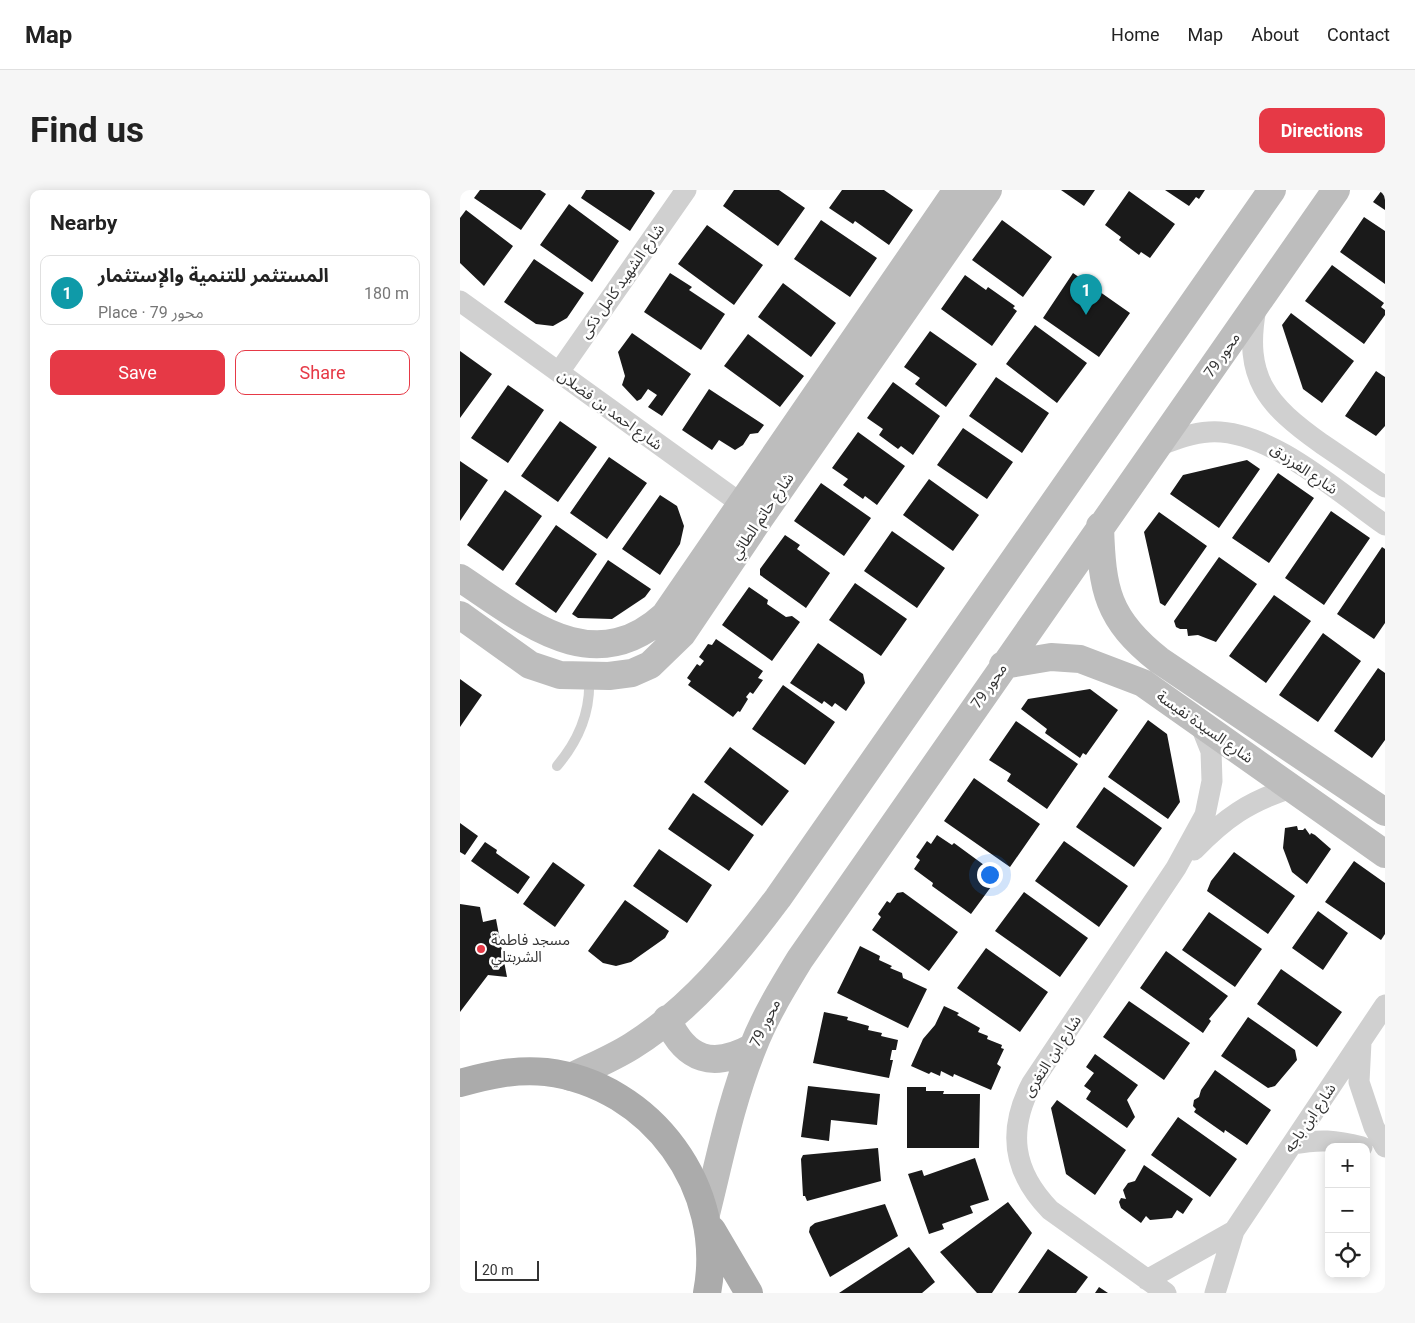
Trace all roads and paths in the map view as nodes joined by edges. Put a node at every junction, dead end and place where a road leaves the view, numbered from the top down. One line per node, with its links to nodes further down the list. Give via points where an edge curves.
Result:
1 (686, 190): 8 (street, شارع الشهيد كامل ذكى)
2 (957, 190): 11 (main road, شارع حاتم الطائي)
3 (988, 190): 11 (main road, شارع حاتم الطائي)
4 (1272, 190): 27 (main road, via 778,898 709,981)
5 (1336, 190): 7 (main road, محور 79)
6 (460, 301): 8 (street, شارع احمد بن فضلان)
7 (1256, 308): 9 (main road, محور 79); 10 (street, شارع الفرزدق, via 1252,354 1258,376 1269,397 1283,415)
8 (558, 372): 11 (street, شارع احمد بن فضلان)
9 (1158, 446): 12 (street, شارع الفرزدق, via 1183,436 1209,432 1236,434 1262,442 1286,454); 13 (main road, محور 79)
10 (1385, 487)
11 (751, 511): 14 (main road, شارع حاتم الطائي, via 665,616 634,638 613,644 591,646 555,636 514,614); 18 (main road, شارع حاتم الطائي, via 682,634 650,665 632,672)
12 (1385, 525)
13 (1100, 526): 16 (main road, شارع السيدة نفيسة, via 1101,566 1112,607 1138,644); 17 (main road, محور 79)
14 (460, 578)
15 (460, 615): 18 (main road, شارع حاتم الطائي, via 530,665 560,675)
16 (1159, 660): 19 (main road); 23 (main road, شارع السيدة نفيسة)
17 (1003, 665): 19 (main road, شارع السيدة نفيسة, via 1050,657 1080,659); 29 (main road, محور 79, via 800,959)
18 (589, 677): 21 (lane, via 589,699 580,732)
19 (1143, 683): 20 (main road, شارع السيدة نفيسة)
20 (1199, 721): 22 (main road, شارع السيدة نفيسة); 25 (street, شارع ابن التغرى, via 1212,751 1212,781 1205,814)
21 (557, 766)
22 (1291, 788): 24 (main road, شارع السيدة نفيسة); 25 (street, شارع ابن التغرى, via 1248,805 1219,824)
23 (1385, 812)
24 (1385, 854)
25 (1176, 868): 39 (street, شارع ابن التغرى, via 1032,1083 1023,1101 1016,1130 1019,1160 1036,1195 1050,1210)
26 (1385, 1005): 28 (street, شارع ابن باجه)
27 (667, 1019): 29 (main road, via 676,1038 692,1053 713,1060 734,1057); 30 (main road, via 632,1046)
28 (1361, 1042): 33 (street, شارع ابن باجه); 34 (street, via 1360,1082 1365,1105)
29 (753, 1047): 37 (main road, محور 79, via 738,1091)
30 (571, 1077): 31 (main road, via 519,1071 494,1073); 37 (main road, via 622,1100 671,1142 692,1176)
31 (460, 1083)
32 (1347, 1143): 33 (street, via 1320,1139)
33 (1292, 1144): 38 (street, شارع ابن باجه)
34 (1385, 1147)
35 (1370, 1149): 36 (street)
36 (1385, 1153)
37 (707, 1219): 40 (main road, via 711,1271); 41 (main road)
38 (1234, 1231): 39 (street, شارع ابن باجه); 43 (street, شارع ابن باجه)
39 (1147, 1280): 42 (street, شارع ابن التغرى)
40 (707, 1293)
41 (748, 1293)
42 (1166, 1293)
43 (1215, 1293)

